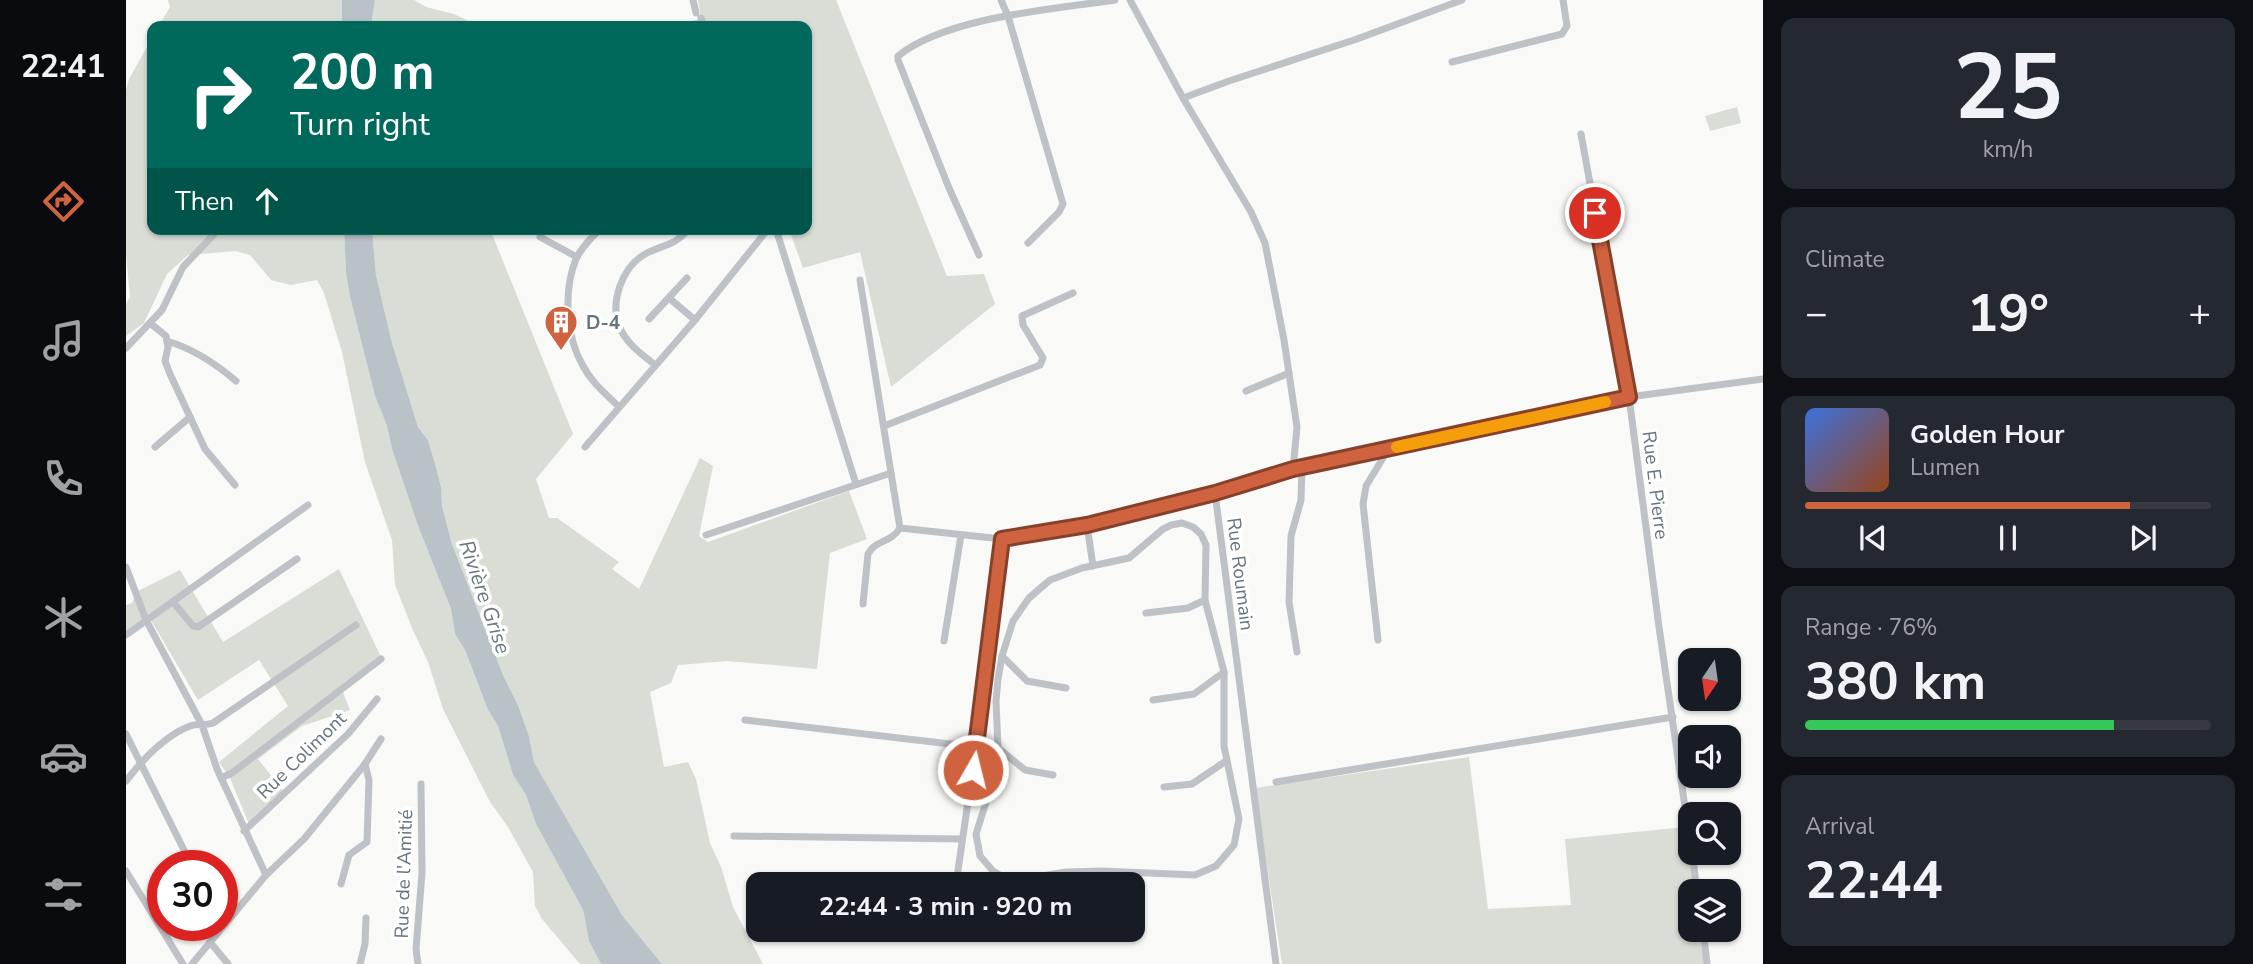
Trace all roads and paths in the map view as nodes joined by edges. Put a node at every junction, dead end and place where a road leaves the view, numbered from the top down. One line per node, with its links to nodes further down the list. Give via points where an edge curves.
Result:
1 (693, 0): 8 (street)
2 (1001, 0): 7 (street)
3 (1115, 0): 7 (street)
4 (1130, 0): 10 (street)
5 (1462, 0): 10 (street)
6 (1563, 0): 9 (street, via 1567,26 1562,34)
7 (1008, 16): 18 (street, via 1063,204); 19 (street, via 949,30 900,54 898,60)
8 (700, 19)
9 (1452, 62)
10 (1183, 98): 31 (street, via 1265,243)
11 (1581, 134): 35 (street, Rue E. Pierre)
12 (213, 235): 27 (street, via 183,267 162,310)
13 (595, 235): 20 (street)
14 (685, 235): 30 (street, via 646,253 621,281 617,301 620,328)
15 (763, 235): 26 (street)
16 (778, 235): 45 (street)
17 (540, 237): 20 (street)
18 (1028, 243)
19 (979, 255)
20 (577, 257): 36 (street, via 569,301 575,349 594,384)
21 (687, 278): 24 (street)
22 (860, 280): 38 (street)
23 (1073, 293): 38 (street, via 1022,316 1043,358 1040,365)
24 (669, 298): 25 (street); 26 (street)
25 (649, 320)
26 (695, 320): 30 (street)
27 (150, 323): 28 (street); 29 (street)
28 (167, 341): 33 (street, via 214,362); 37 (street, via 166,366)
29 (126, 348)
30 (655, 365): 36 (street)
31 (1289, 373): 34 (street); 43 (street, via 1297,427)
32 (1763, 379): 35 (street, Rue Roumain)
33 (236, 380)
34 (1246, 390)
35 (1629, 397): 41 (street, Rue Roumain); 73 (street, Rue E. Pierre)
36 (619, 407): 40 (street)
37 (190, 417): 39 (street); 46 (street, via 205,449)
38 (884, 426): 44 (street)
39 (155, 447)
40 (585, 447)
41 (1389, 448): 42 (street, Rue Roumain); 64 (street, via 1366,486 1363,503)
42 (1302, 467): 43 (street, Rue Roumain); 66 (street, via 1301,500 1291,536 1289,602)
43 (1293, 469): 47 (street, Rue Roumain)
44 (891, 473): 45 (street); 50 (street)
45 (856, 484): 52 (street)
46 (234, 485)
47 (1215, 493): 49 (street); 107 (street, Rue Roumain)
48 (308, 505): 58 (street)
49 (1087, 525): 53 (street); 55 (street)
50 (900, 528): 51 (street); 59 (street, via 868,554)
51 (961, 535): 53 (street); 65 (street)
52 (706, 536)
53 (1002, 539): 78 (street)
54 (297, 559): 58 (street, via 198,626 192,626)
55 (1093, 566): 57 (street, via 1129,558 1171,525 1182,523 1202,534 1206,545); 67 (street, via 1060,574 1029,598 1013,621)
56 (126, 567): 61 (street)
57 (1205, 600): 60 (street, via 1188,608); 69 (street)
58 (173, 602): 61 (street)
59 (863, 604)
60 (1146, 613)
61 (146, 620): 63 (street); 75 (street)
62 (356, 625): 75 (street, via 213,723)
63 (126, 635)
64 (1378, 640)
65 (944, 641)
66 (1297, 652)
67 (1002, 656): 70 (street, via 1027,681); 79 (street, via 996,701)
68 (381, 659): 84 (street)
69 (1224, 672): 72 (street, via 1194,694); 81 (street)
70 (1066, 688)
71 (377, 699): 90 (street, Rue Colimont, via 348,734)
72 (1153, 700)
73 (1673, 717): 86 (street); 89 (street, Rue E. Pierre)
74 (745, 720): 78 (street)
75 (202, 725): 80 (street, via 187,727); 84 (street)
76 (126, 734): 80 (street)
77 (381, 739): 82 (street)
78 (976, 747): 92 (street)
79 (998, 748): 81 (street, via 976,844 993,871 1016,880 1066,872 1195,875 1216,866 1238,833); 83 (street, via 1025,770)
80 (141, 761): 85 (street); 93 (street)
81 (1226, 761): 88 (street, via 1192,784)
82 (365, 764): 96 (street, via 304,839); 97 (street, via 369,780 367,842 347,858)
83 (1053, 775)
84 (221, 778): 90 (street)
85 (126, 781)
86 (1276, 782)
87 (422, 784): 106 (street, Rue de l'Amitié)
88 (1164, 787)
89 (1685, 802)
90 (244, 831): 96 (street)
91 (734, 836): 92 (street)
92 (962, 839): 95 (street)
93 (184, 850)
94 (126, 871): 102 (street)
95 (958, 872)
96 (266, 875): 98 (street)
97 (341, 884)
98 (238, 908)
99 (366, 918): 105 (street)
100 (210, 942): 103 (street); 104 (street)
101 (1704, 942): 108 (street)
102 (183, 964)
103 (192, 964)
104 (228, 964)
105 (360, 964)
106 (418, 964)
107 (1276, 964)
108 (1707, 964)

